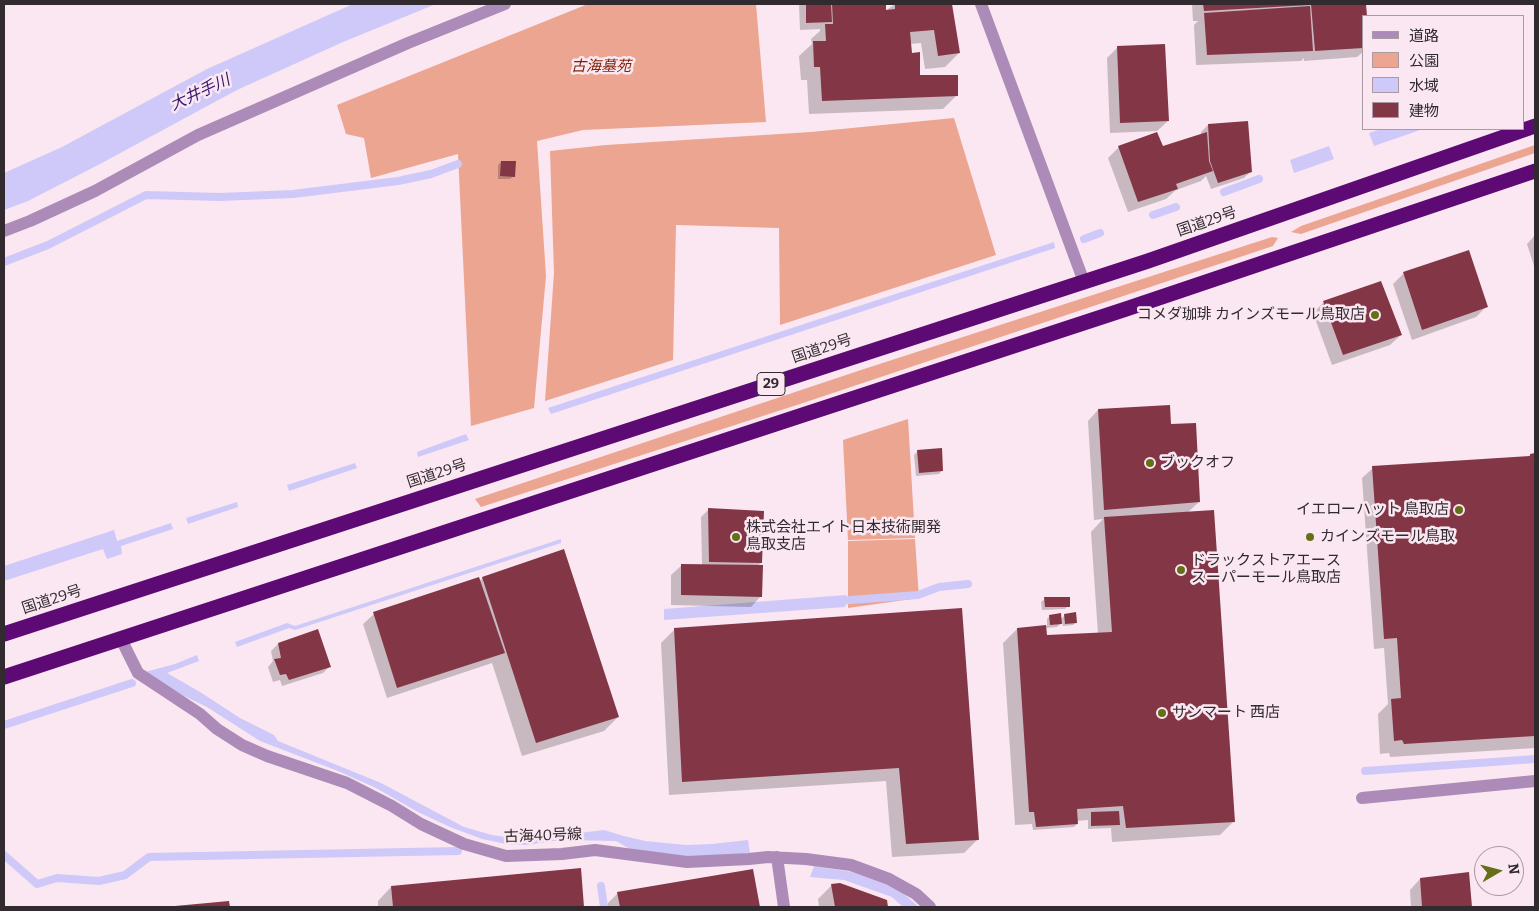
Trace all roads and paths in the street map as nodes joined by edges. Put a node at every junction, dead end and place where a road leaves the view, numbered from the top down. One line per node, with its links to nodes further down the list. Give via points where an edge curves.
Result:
1 (505, 4): 5 (street, via 198,135 95,191)
2 (981, 4): 6 (street)
3 (1524, 130): 6 (highway, 国道29号 / 29)
4 (1535, 171): 8 (highway)
5 (4, 231)
6 (1084, 282): 7 (highway, 国道29号 / 29)
7 (4, 634)
8 (121, 639): 9 (highway); 12 (street, 古海40号線, via 138,673 234,740 268,756 348,783 464,844 506,856 595,850 687,862)
9 (4, 677)
10 (1535, 781): 11 (street)
11 (1362, 798)
12 (777, 857): 13 (street); 14 (street, 古海40号線, via 851,865 888,879 916,894)
13 (784, 907)
14 (930, 907)

